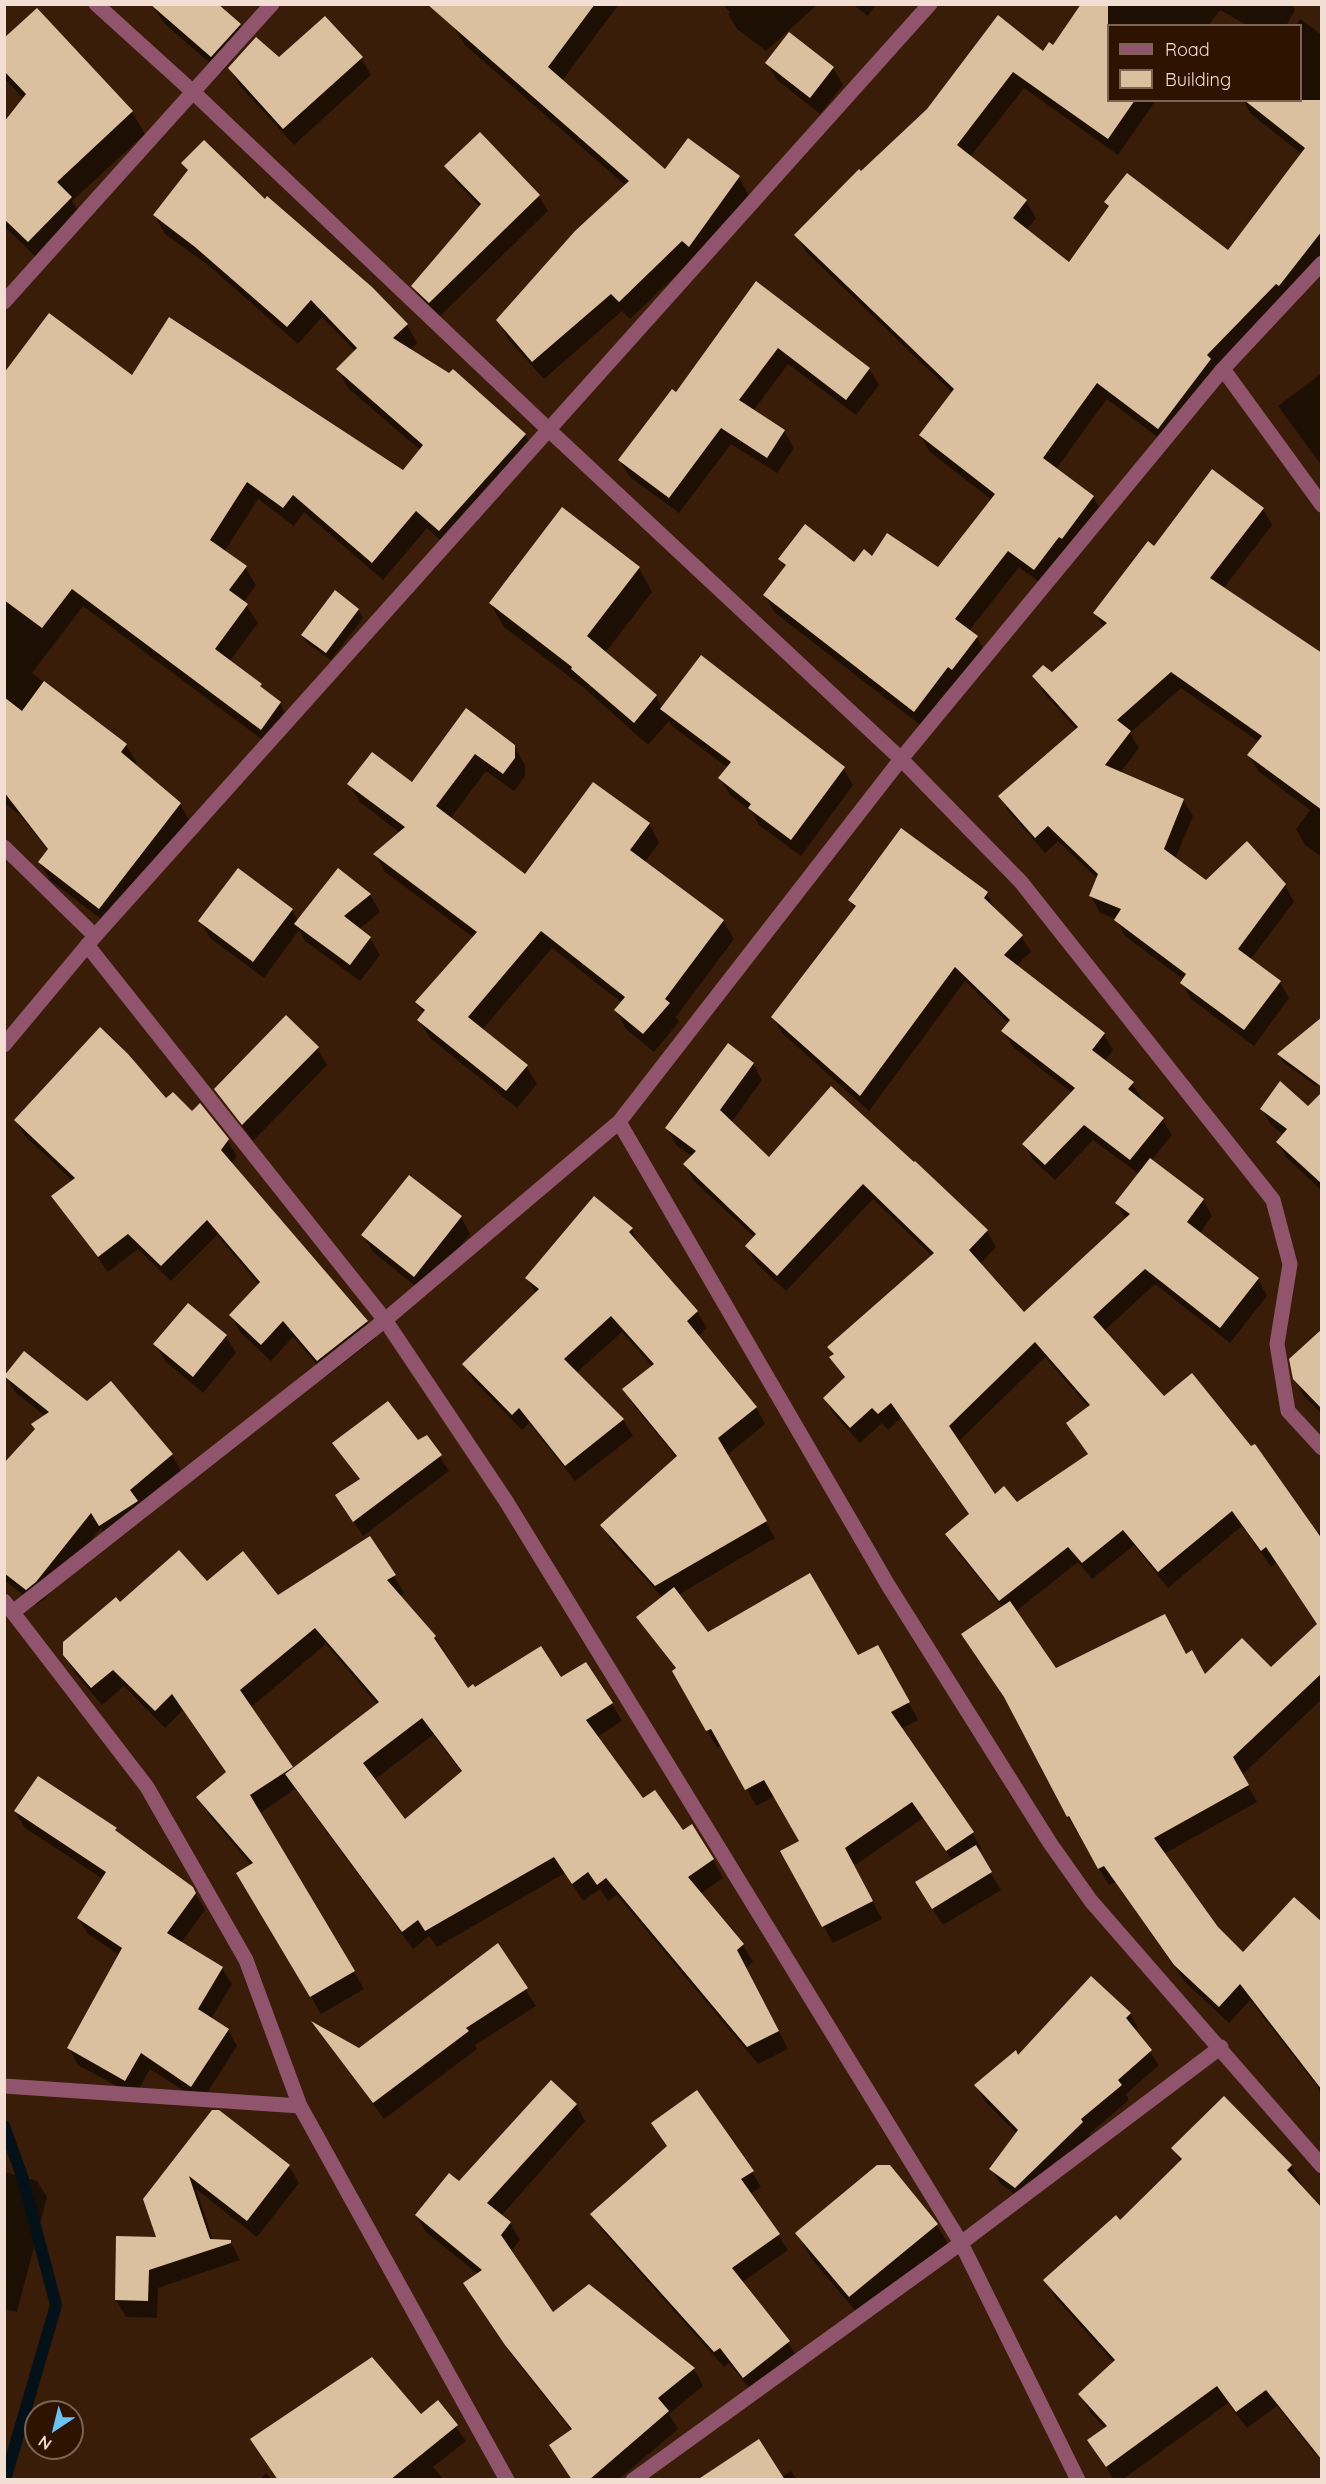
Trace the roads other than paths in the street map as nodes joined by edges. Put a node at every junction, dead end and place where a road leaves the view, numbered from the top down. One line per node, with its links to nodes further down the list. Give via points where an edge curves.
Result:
1 (96, 4): 4 (street)
2 (272, 4): 4 (street)
3 (930, 4): 8 (street)
4 (192, 90): 6 (street); 8 (street)
5 (1322, 263): 7 (street)
6 (4, 302)
7 (1223, 369): 9 (street); 10 (street)
8 (550, 431): 10 (street); 12 (street)
9 (1322, 505)
10 (901, 759): 14 (street); 16 (street, via 1021,882 1272,1200 1290,1263 1277,1344 1288,1411)
11 (4, 847): 12 (street)
12 (91, 940): 13 (street); 15 (street)
13 (4, 1045)
14 (619, 1122): 15 (street); 18 (street, via 888,1585 1050,1843 1091,1901)
15 (385, 1320): 17 (street); 22 (street, via 507,1501)
16 (1322, 1448)
17 (9, 1607): 20 (street, via 147,1787 246,1960)
18 (1221, 2047): 21 (street); 22 (street)
19 (4, 2086): 20 (street)
20 (300, 2106): 23 (street)
21 (1322, 2166)
22 (961, 2243): 24 (street); 25 (street)
23 (507, 2480)
24 (633, 2480)
25 (1078, 2480)

